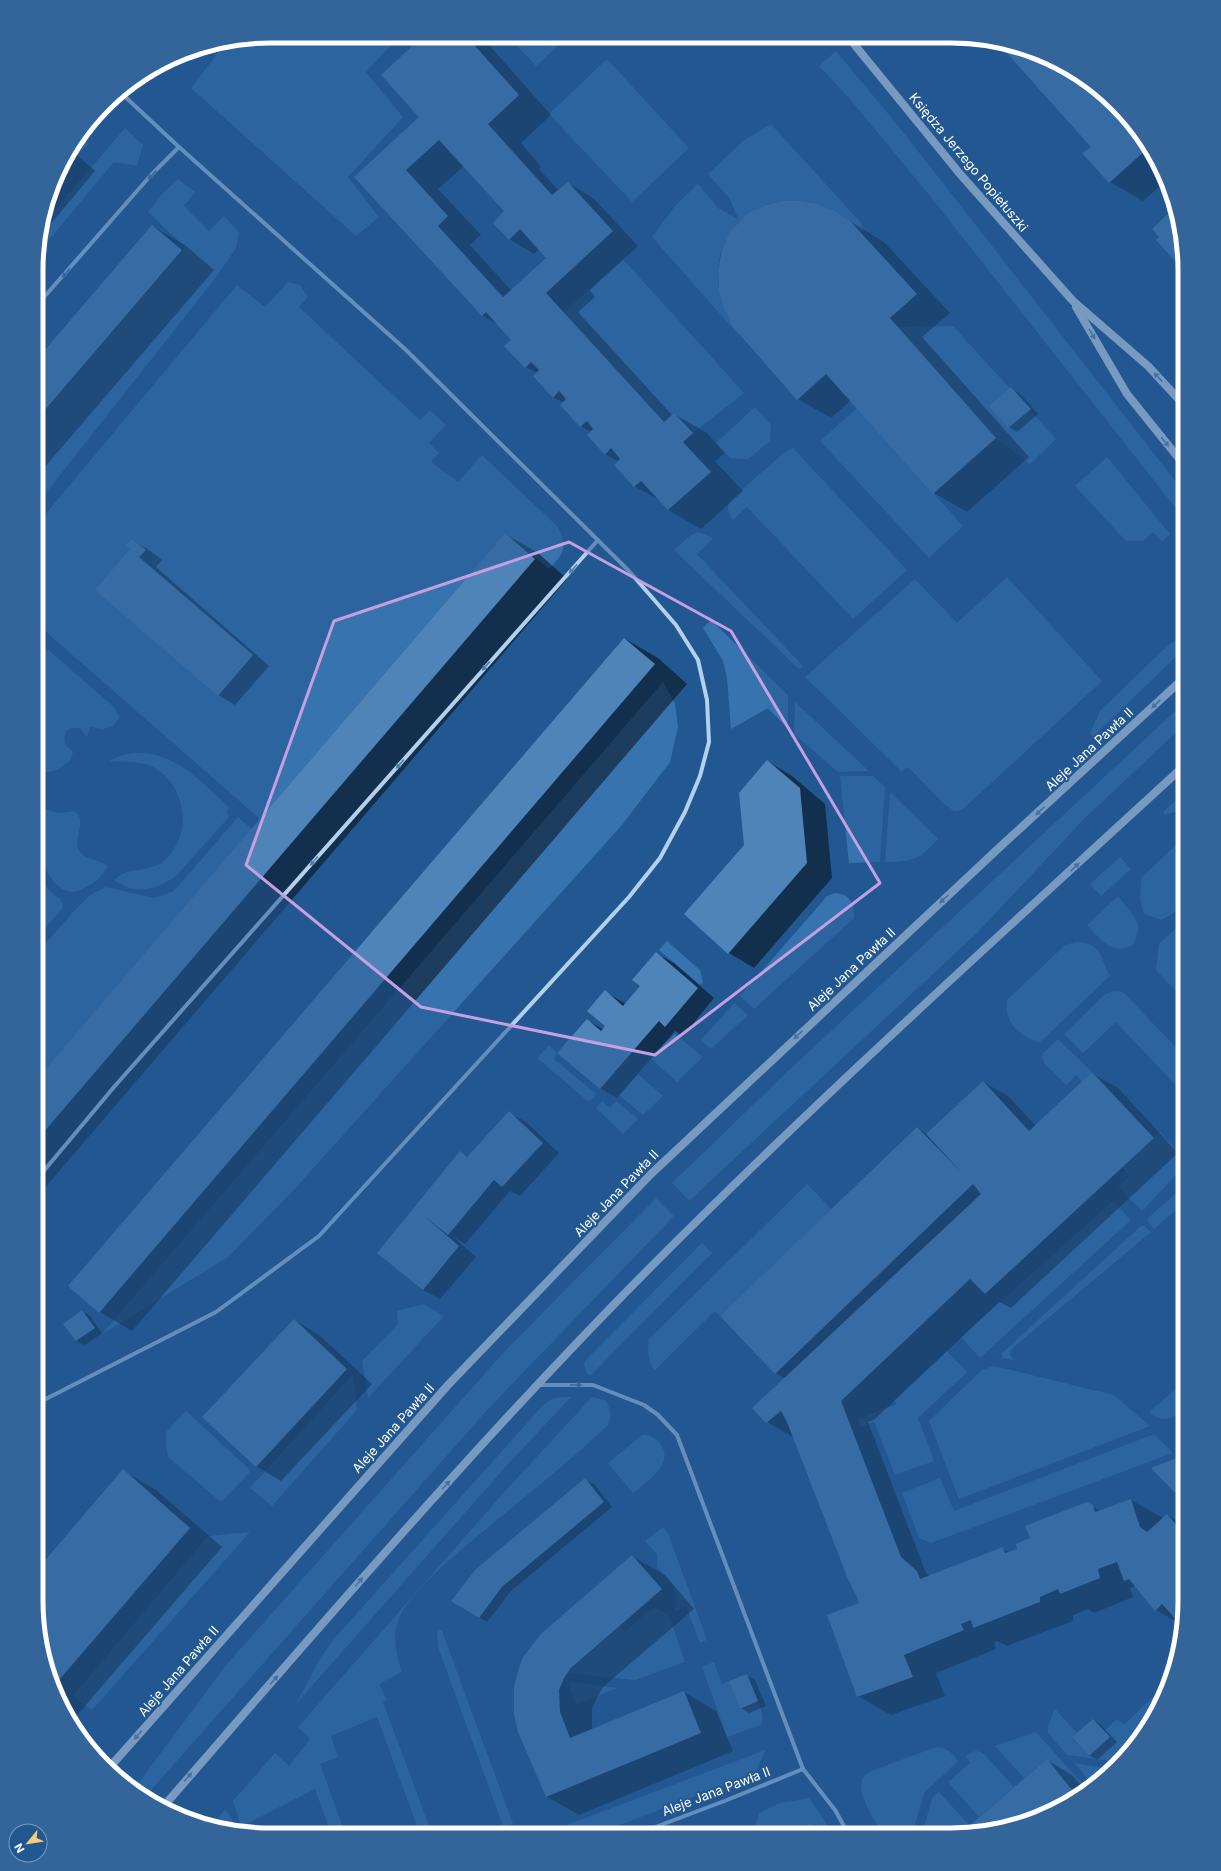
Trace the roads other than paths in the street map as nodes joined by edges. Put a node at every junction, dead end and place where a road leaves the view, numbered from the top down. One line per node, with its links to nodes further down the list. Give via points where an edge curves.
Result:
1 (853, 43): 5 (main road, Księdza Jerzego Popiełuszki, via 960,174)
2 (124, 96): 3 (street)
3 (179, 147): 4 (street, one-way to 4); 8 (street, via 405,349)
4 (43, 298)
5 (1073, 301): 6 (main road, Księdza Jerzego Popiełuszki, one-way to 5, via 1148,366); 7 (main road, Księdza Jerzego Popiełuszki, one-way to 7, via 1127,394)
6 (1178, 398)
7 (1178, 457)
8 (598, 540): 11 (street, one-way to 11, via 120,1081); 13 (street, via 676,625 698,660 707,700 709,742 700,776 685,812 660,858 629,897 319,1236 216,1312)
9 (1178, 684): 14 (main road, Aleje Jana Pawła II, one-way to 14, via 1001,846 651,1174 448,1385)
10 (1178, 771): 12 (main road, one-way to 10, via 702,1216 851,1074)
11 (43, 1172)
12 (537, 1385): 15 (street, one-way to 15, via 593,1385 644,1405 658,1415 677,1435); 16 (main road, one-way to 12, via 394,1542)
13 (43, 1400)
14 (112, 1765)
15 (803, 1769): 17 (street, Aleje Jana Pawła II); 18 (street)
16 (166, 1803)
17 (653, 1828)
18 (845, 1828)

